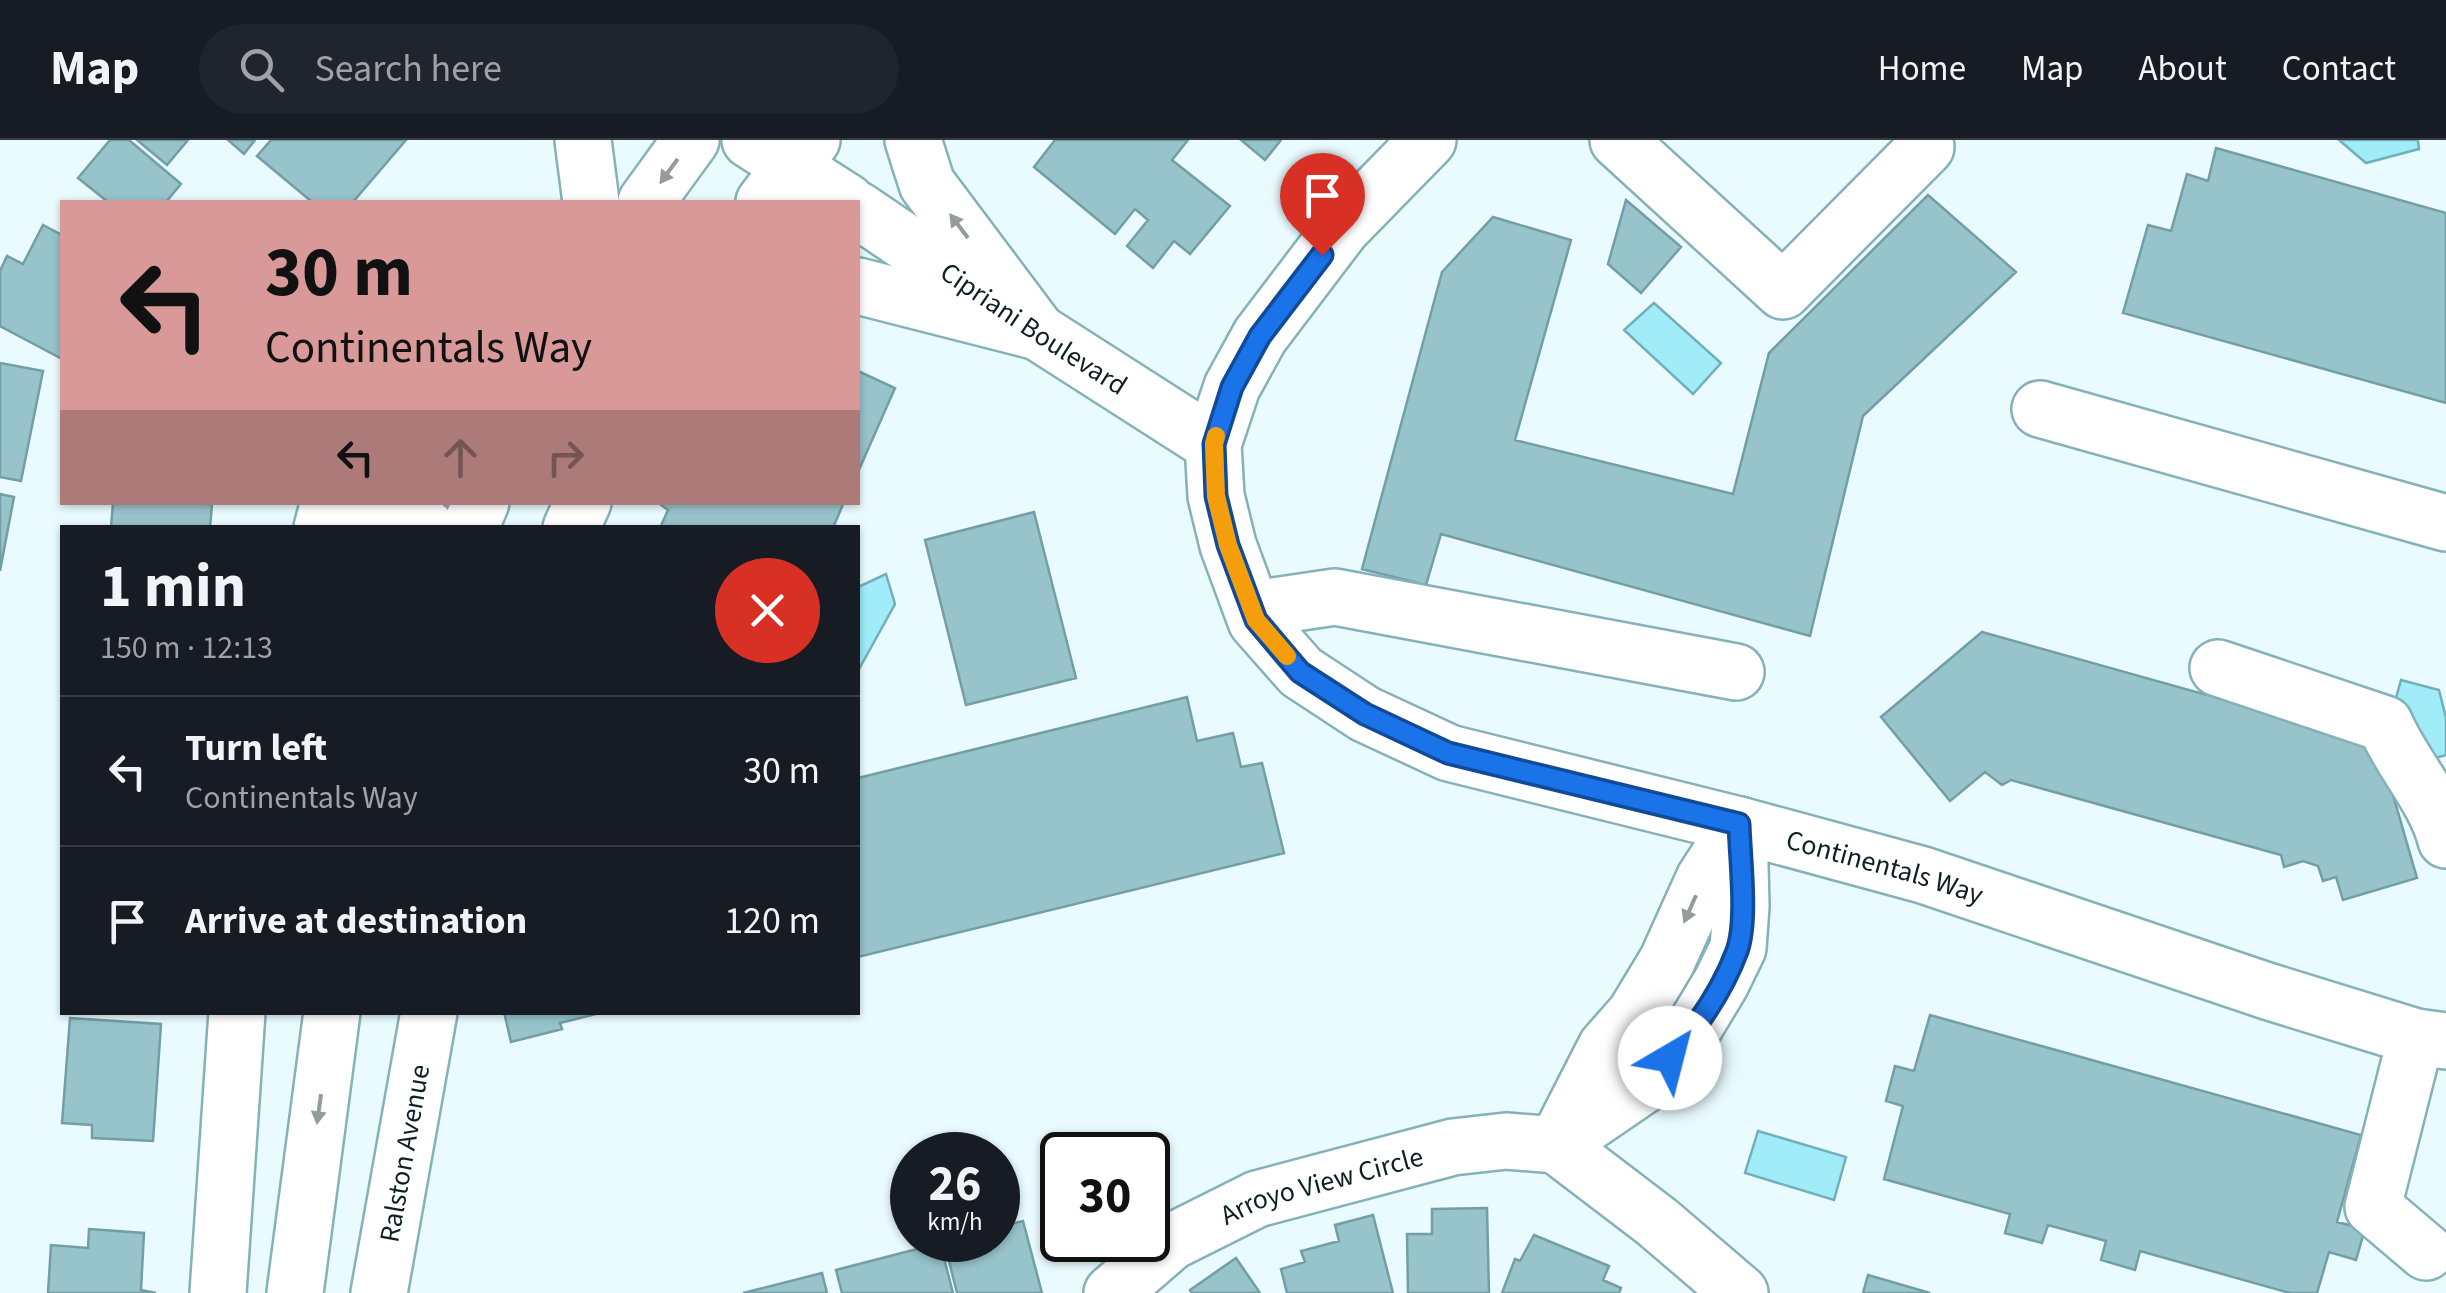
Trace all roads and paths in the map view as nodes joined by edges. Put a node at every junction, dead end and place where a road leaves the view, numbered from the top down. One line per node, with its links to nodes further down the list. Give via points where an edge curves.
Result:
1 (583, 140): 8 (street)
2 (691, 140): 9 (street, one-way to 9)
3 (913, 140): 13 (street, one-way to 3, via 927,184)
4 (1428, 140): 15 (street, Continentals Way, via 1342,228 1260,336 1232,387)
5 (1618, 140): 6 (street, via 1783,291)
6 (1926, 147)
7 (779, 162): 10 (street)
8 (590, 200)
9 (647, 200)
10 (844, 200)
11 (860, 211): 13 (street, Cipriani Boulevard)
12 (860, 287): 13 (street)
13 (1038, 332): 15 (street, Cipriani Boulevard)
14 (2040, 409): 17 (street)
15 (1214, 444): 19 (street, Continentals Way, via 1216,496)
16 (368, 505): 18 (street)
17 (2446, 523)
18 (419, 525)
19 (1254, 609): 21 (street, via 1334,598); 22 (street, Continentals Way, via 1300,672 1365,714 1448,753)
20 (2218, 668): 23 (street, via 2385,724)
21 (1736, 672)
22 (1739, 824): 27 (street, Continentals Way, via 1923,875 2267,992); 28 (street, via 1738,948 1720,983 1689,1036 1650,1080)
23 (2446, 840)
24 (237, 1015): 30 (street)
25 (332, 1015): 31 (street, one-way to 31)
26 (428, 1015): 32 (street, Ralston Avenue)
27 (2431, 1039): 29 (street, via 2373,1207)
28 (1556, 1144): 33 (street, Arroyo View Circle, via 1452,1148 1257,1200 1171,1242); 34 (street)
29 (2426, 1252)
30 (218, 1293)
31 (295, 1293)
32 (379, 1293)
33 (1112, 1293)
34 (1740, 1293)

